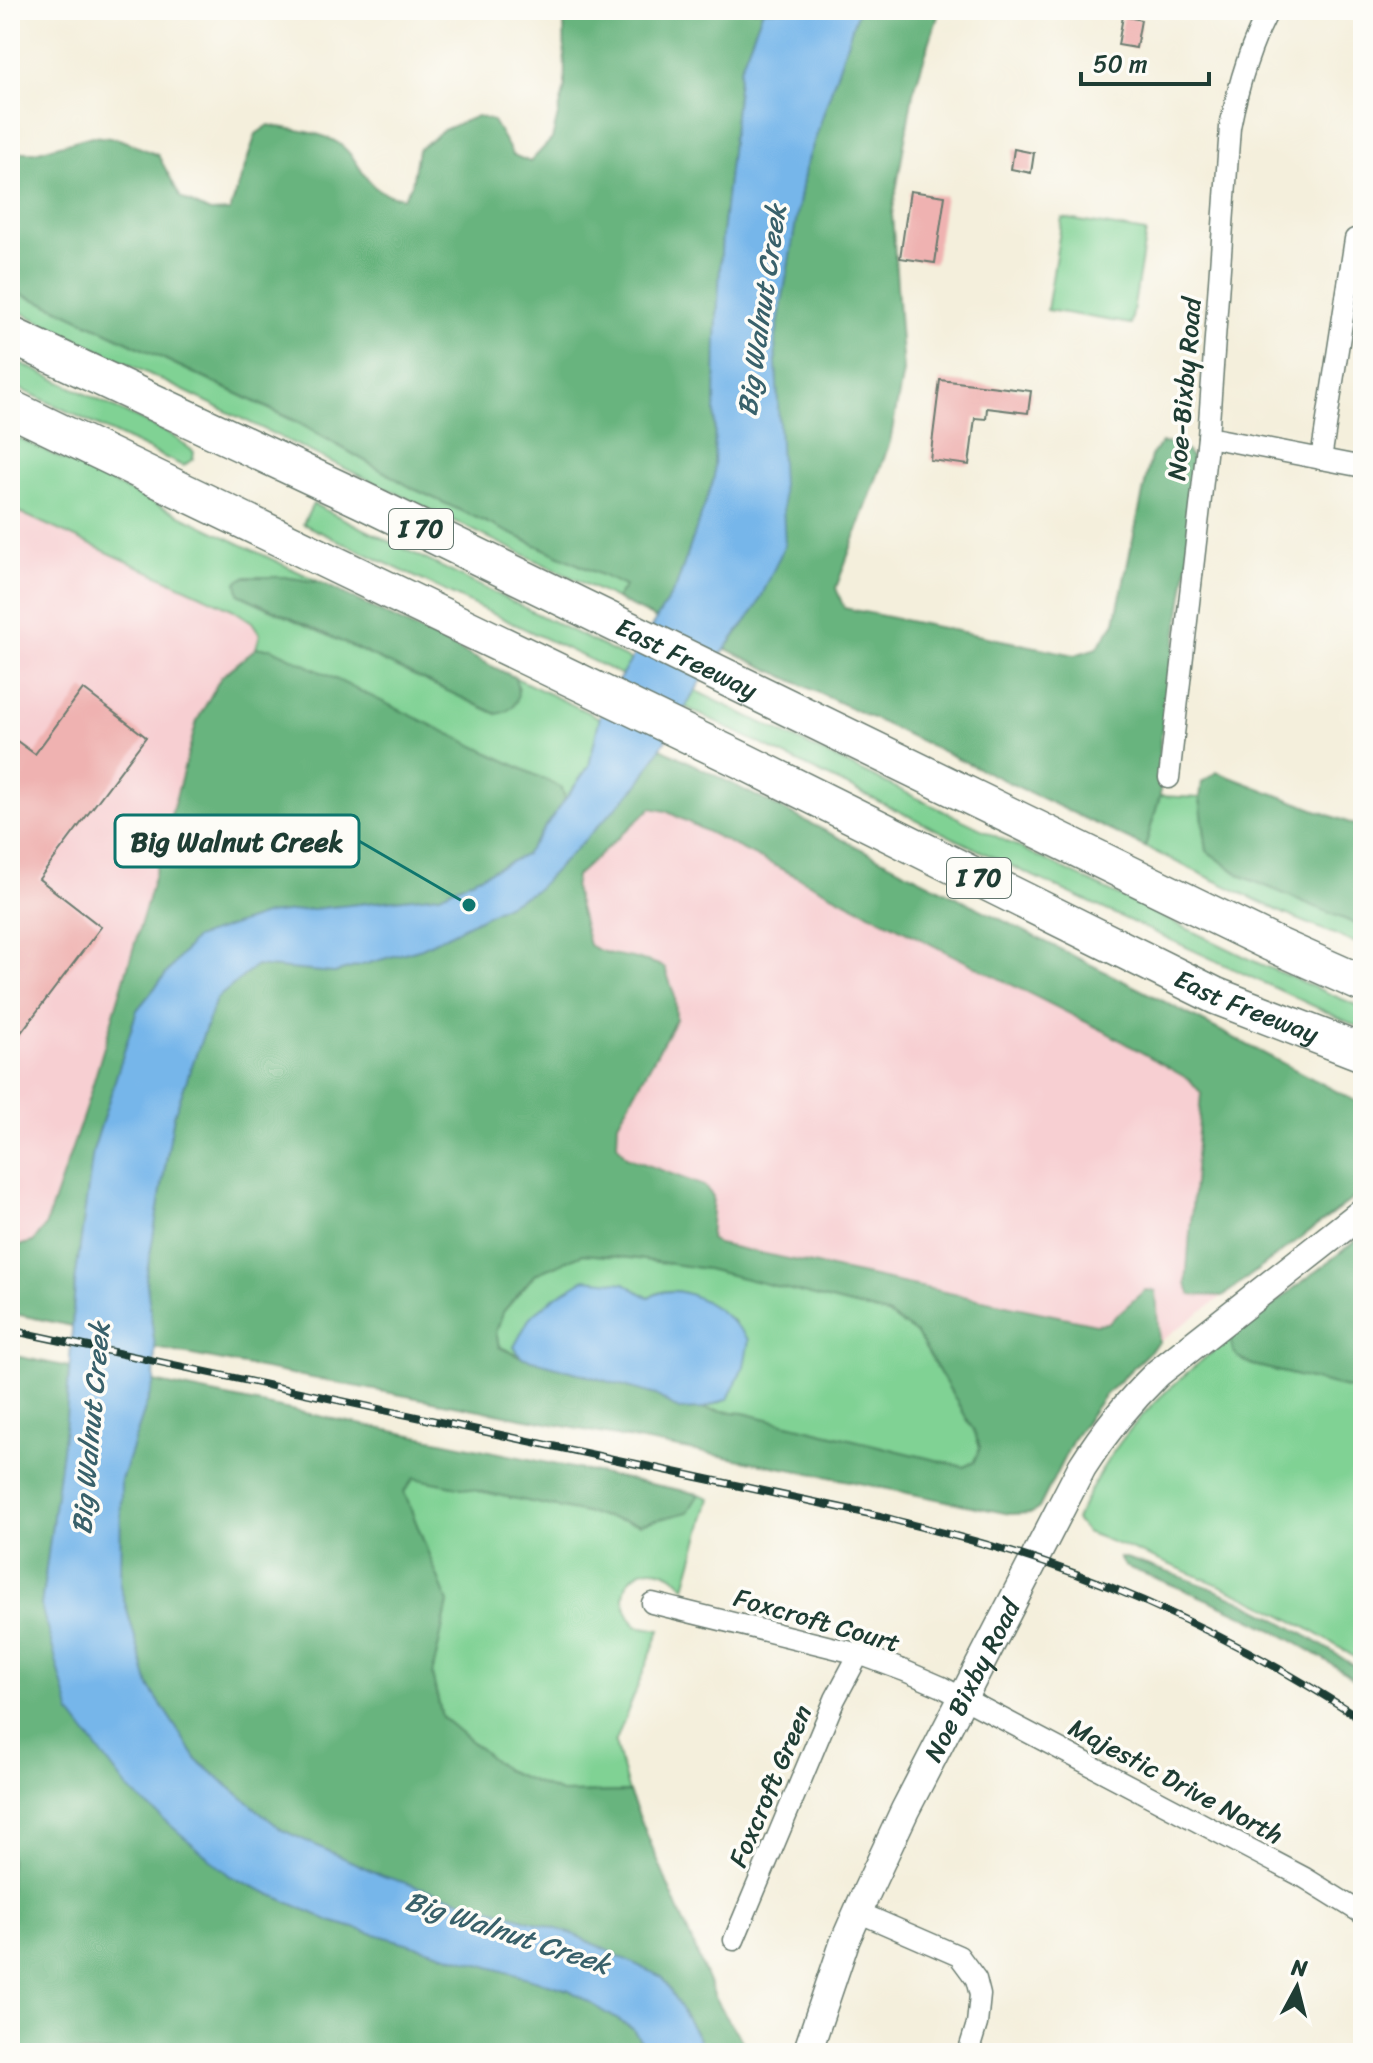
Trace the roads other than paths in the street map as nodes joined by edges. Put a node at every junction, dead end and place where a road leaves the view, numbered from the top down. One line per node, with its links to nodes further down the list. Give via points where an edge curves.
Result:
1 (1269, 10): 5 (street, Noe-Bixby Road, via 1250,49 1230,127)
2 (1363, 240): 6 (street, via 1355,239)
3 (10, 335): 9 (highway, East Freeway / I 70)
4 (10, 408): 10 (highway, East Freeway / I 70)
5 (1208, 437): 6 (street); 8 (street, Noe-Bixby Road)
6 (1321, 459): 7 (street)
7 (1363, 467)
8 (1169, 778)
9 (1363, 984)
10 (1216, 996): 11 (highway, East Freeway / I 70); 12 (highway)
11 (1363, 1053)
12 (1363, 1079)
13 (1363, 1212): 16 (street, Noe Bixby Road, via 1132,1398 1082,1467)
14 (652, 1603): 15 (street, Foxcroft Court)
15 (859, 1654): 16 (street, Foxcroft Court); 19 (street, Foxcroft Green)
16 (962, 1699): 17 (street, Noe Bixby Road); 18 (street, Majestic Drive North, via 1305,1878)
17 (858, 1912): 20 (street, Noe Bixby Road); 21 (street, via 959,1956 976,1979 980,1995)
18 (1363, 1914)
19 (734, 1940)
20 (807, 2053)
21 (968, 2053)

